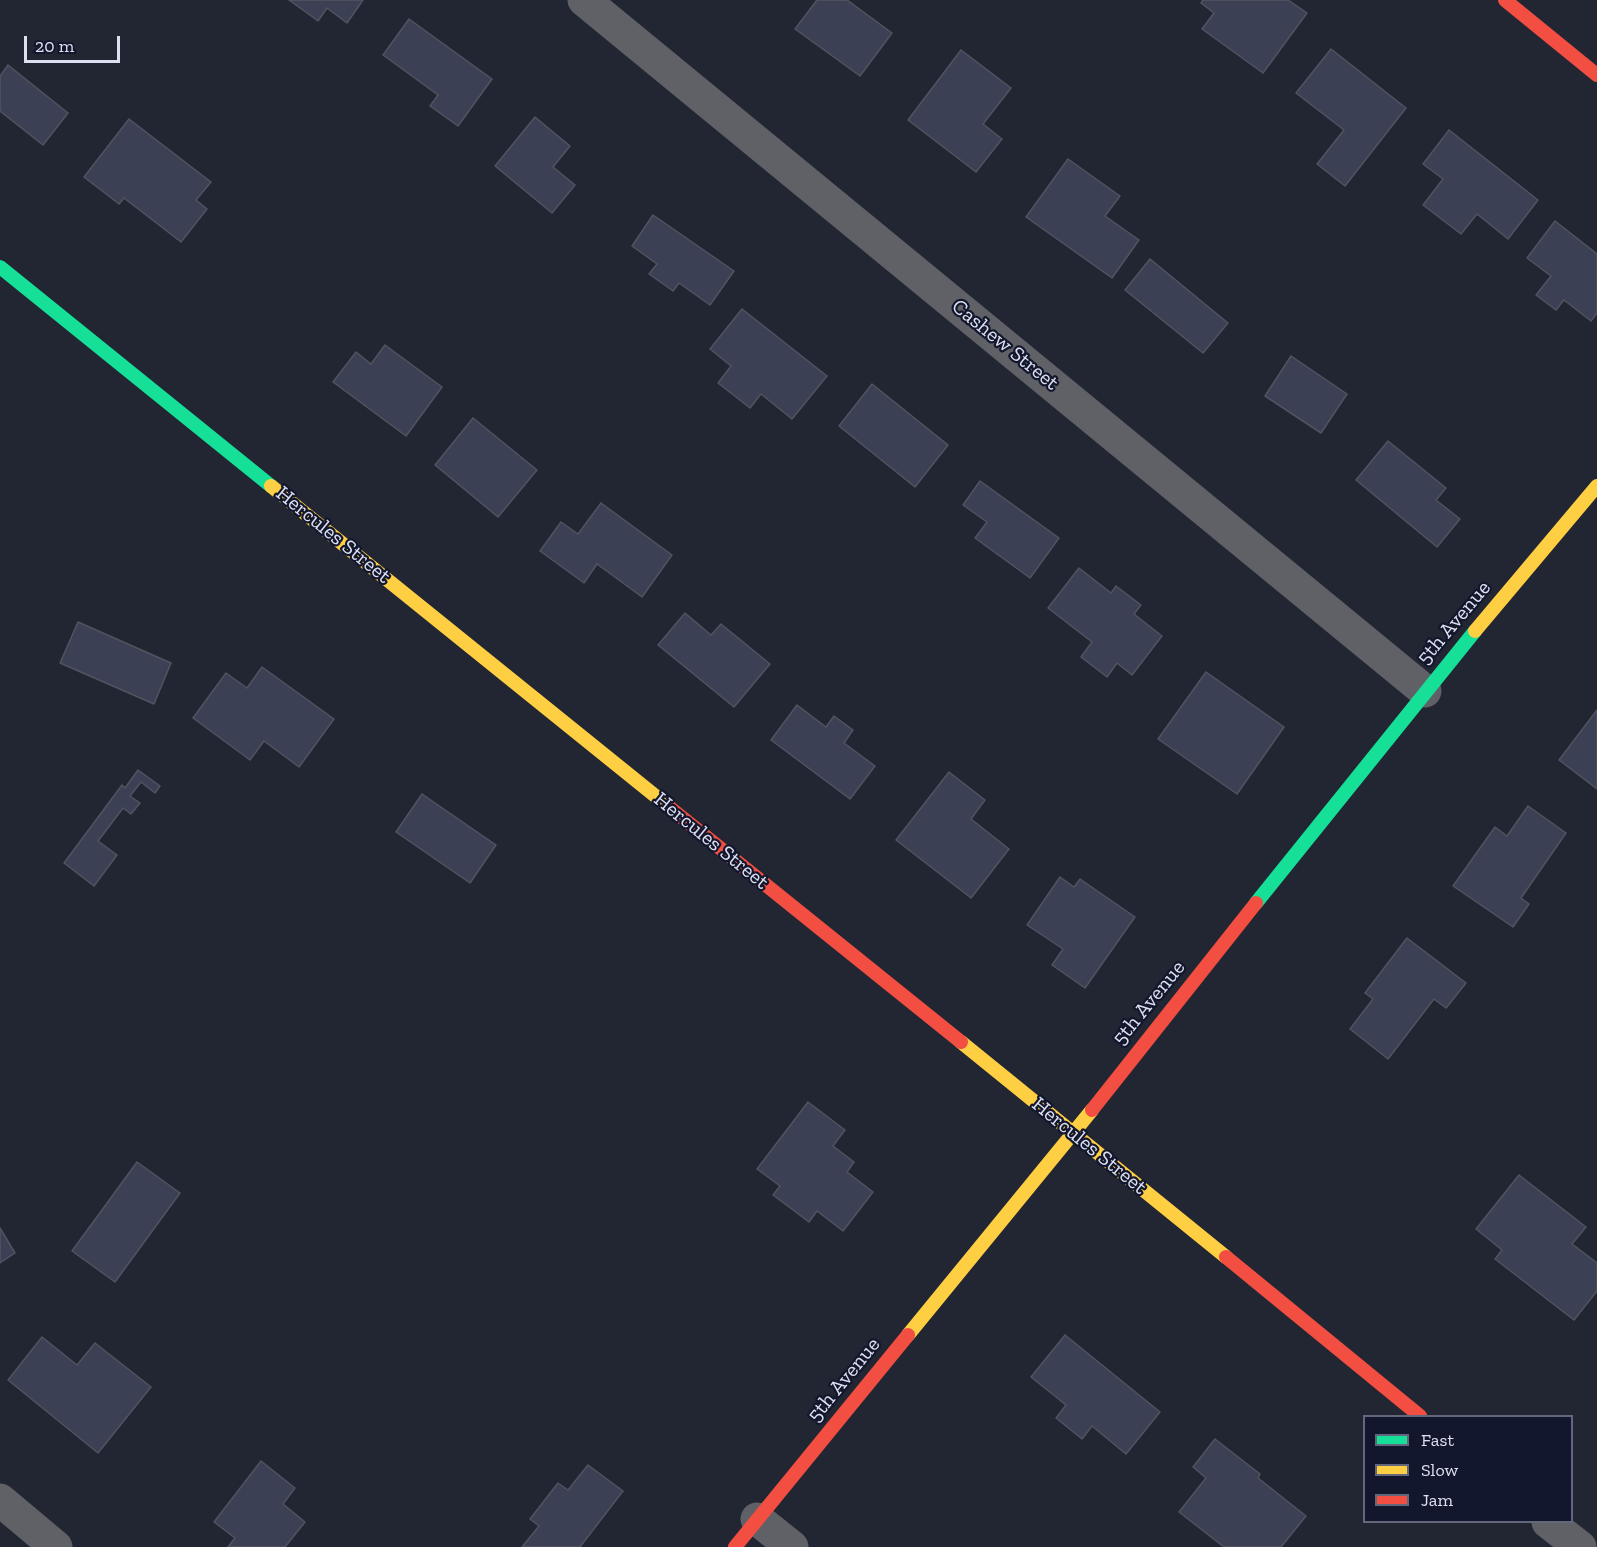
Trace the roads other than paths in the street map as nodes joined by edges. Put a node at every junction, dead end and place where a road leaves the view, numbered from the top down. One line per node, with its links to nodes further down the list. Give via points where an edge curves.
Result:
1 (584, 0): 6 (street, Cashew Street)
2 (1504, 0): 3 (street)
3 (1597, 75)
4 (0, 267): 7 (street, Hercules Street)
5 (1597, 486): 6 (street, 5th Avenue)
6 (1425, 690): 7 (street, 5th Avenue)
7 (1073, 1133): 8 (street, Hercules Street); 10 (street, 5th Avenue)
8 (1419, 1415)
9 (0, 1500): 12 (street)
10 (757, 1519): 13 (street, 5th Avenue); 14 (street)
11 (1550, 1523): 15 (street)
12 (56, 1547)
13 (735, 1547)
14 (792, 1547)
15 (1580, 1547)

